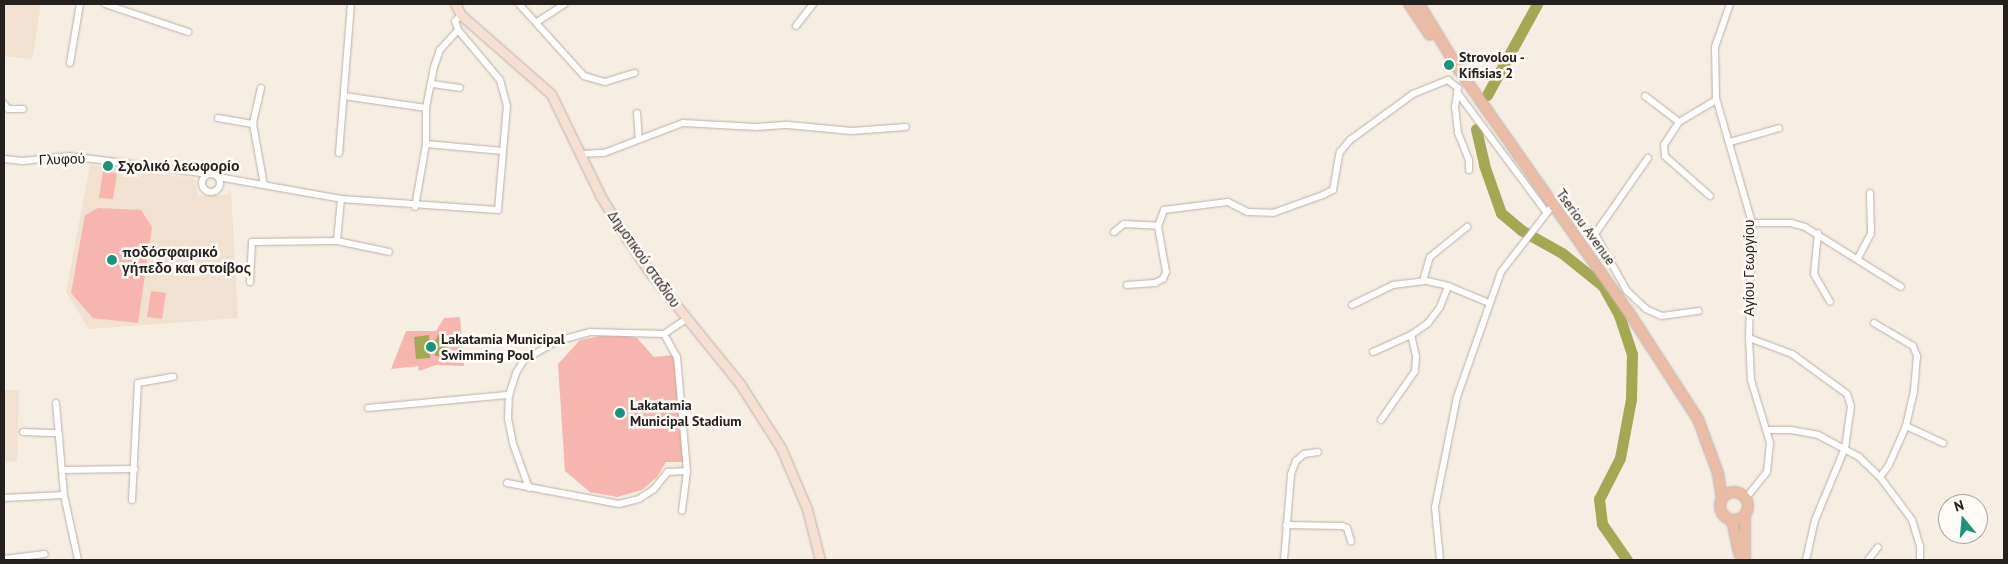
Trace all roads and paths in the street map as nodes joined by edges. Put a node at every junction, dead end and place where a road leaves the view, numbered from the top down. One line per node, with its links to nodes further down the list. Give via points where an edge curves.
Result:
1 (80, 4): 16 (street)
2 (105, 4): 15 (street)
3 (455, 4): 11 (main road, Δημοτικού σταδίου)
4 (520, 4): 12 (street)
5 (565, 4): 12 (street)
6 (813, 4): 13 (street)
7 (1409, 4): 18 (main road)
8 (1418, 4): 18 (main road, Tseriou Avenue)
9 (1730, 4): 26 (street, Αγίου Γεωργίου, via 1715,47)
10 (351, 5): 24 (street)
11 (462, 15): 14 (street, via 455,22); 41 (main road, Δημοτικού σταδίου, via 551,94)
12 (537, 22): 17 (street, via 584,76 605,82)
13 (796, 26)
14 (458, 30): 20 (street, via 436,57); 39 (street, via 500,80 507,106)
15 (188, 32)
16 (70, 64)
17 (635, 73)
18 (1461, 73): 19 (street); 52 (main road, Tseriou Avenue)
19 (1453, 81): 23 (street); 54 (street, via 1414,94 1350,140 1340,152 1333,190 1323,195 1273,213 1248,212 1228,202 1164,210)
20 (432, 84): 22 (street); 28 (street)
21 (261, 88): 33 (street)
22 (460, 88)
23 (1456, 92): 44 (street, via 1458,133 1469,160); 52 (street)
24 (344, 96): 28 (street); 40 (street)
25 (1645, 96): 32 (street)
26 (1716, 100): 32 (street); 37 (street, Αγίου Γεωργίου)
27 (4, 104): 29 (street, via 8,109)
28 (426, 108): 38 (street)
29 (23, 109)
30 (637, 113): 36 (street)
31 (218, 118): 33 (street)
32 (1680, 122): 49 (street, via 1664,145 1665,156)
33 (253, 124): 47 (street)
34 (906, 127): 36 (street, via 852,131 788,125 756,127 683,123)
35 (1779, 128): 37 (street)
36 (639, 139): 41 (street, via 604,153)
37 (1730, 142): 53 (street, Αγίου Γεωργίου)
38 (426, 144): 39 (street); 51 (street)
39 (503, 151): 51 (street, via 498,210)
40 (339, 153)
41 (582, 154): 72 (main road, Δημοτικού σταδίου, via 601,197 627,239)
42 (1648, 158): 61 (street, via 1595,234)
43 (4, 159): 45 (street, Γλυφού, via 23,161 69,156)
44 (1469, 170)
45 (209, 174): 46 (street); 46 (street, via 202,186 208,192 217,190 220,184)
46 (218, 177): 47 (street)
47 (264, 184): 50 (street)
48 (1870, 193): 60 (street, via 1871,234)
49 (1710, 196)
50 (340, 199): 51 (street); 58 (street)
51 (415, 207)
52 (1549, 209): 67 (main road, Tseriou Avenue); 68 (street, via 1501,272)
53 (1752, 222): 57 (street, via 1791,223); 76 (street, Αγίου Γεωργίου)
54 (1158, 226): 56 (street, via 1124,224); 64 (street, via 1166,272 1163,279)
55 (1467, 227): 62 (street, via 1430,257)
56 (1114, 232)
57 (1818, 233): 60 (street); 69 (street, via 1814,274)
58 (337, 241): 59 (street); 63 (street, via 252,242)
59 (389, 252)
60 (1858, 258): 66 (street)
61 (1621, 280): 67 (street); 71 (street, via 1646,309 1662,316)
62 (1423, 281): 65 (street); 70 (street, via 1393,285)
63 (250, 282)
64 (1127, 285)
65 (1448, 286): 68 (street); 75 (street, via 1440,307 1428,323)
66 (1901, 287)
67 (1612, 288): 93 (main road, Tseriou Avenue, via 1698,419)
68 (1489, 302): 114 (street, via 1457,396 1438,476 1434,507)
69 (1830, 302)
70 (1352, 305)
71 (1699, 311)
72 (686, 319): 74 (street); 112 (main road, Δημοτικού σταδίου, via 740,384 781,448 807,509)
73 (1874, 323): 83 (street, via 1913,346 1916,356 1914,390)
74 (664, 334): 79 (street, via 590,332 557,341 524,360); 92 (street, via 677,356)
75 (1411, 335): 77 (street); 82 (street, via 1416,356 1415,371)
76 (1749, 338): 84 (street, Αγίου Γεωργίου, via 1751,380); 88 (street, via 1792,354 1847,394 1852,406)
77 (1373, 352)
78 (173, 377): 90 (street, via 138,383)
79 (509, 395): 81 (street); 96 (street, via 512,444)
80 (56, 403): 86 (street)
81 (368, 408)
82 (1381, 420)
83 (1906, 426): 87 (street); 94 (street, via 1889,465)
84 (1767, 430): 88 (street, via 1818,435); 100 (street, Αγίου Γεωργίου, via 1770,443 1767,472)
85 (23, 432): 86 (street)
86 (58, 433): 91 (street)
87 (1943, 443)
88 (1845, 448): 94 (street); 117 (street, via 1815,520)
89 (1318, 452): 106 (street, via 1304,454 1296,461 1291,474)
90 (135, 469): 91 (street); 102 (street)
91 (62, 470): 98 (street)
92 (687, 471): 96 (street, via 668,472 654,489 639,499 619,504); 103 (street)
93 (1718, 473): 97 (main road, Tseriou Avenue); 101 (main road, Tseriou Avenue)
94 (1880, 477): 119 (street, via 1912,520 1920,546)
95 (507, 484): 96 (street)
96 (529, 488)
97 (1734, 492): 100 (main road); 101 (main road)
98 (64, 495): 99 (street); 111 (street)
99 (4, 498)
100 (1746, 498): 104 (main road, via 1748,507)
101 (1722, 499): 105 (main road, via 1722,512)
102 (132, 500)
103 (682, 511)
104 (1745, 515): 105 (main road); 116 (main road)
105 (1732, 520): 115 (main road)
106 (1286, 525): 107 (street, via 1342,526 1347,528); 113 (street)
107 (1351, 541)
108 (1878, 547): 118 (street)
109 (45, 554): 110 (street)
110 (4, 559)
111 (78, 560)
112 (820, 560)
113 (1284, 560)
114 (1440, 560)
115 (1739, 560)
116 (1745, 560)
117 (1806, 560)
118 (1868, 560)
119 (1920, 560)

